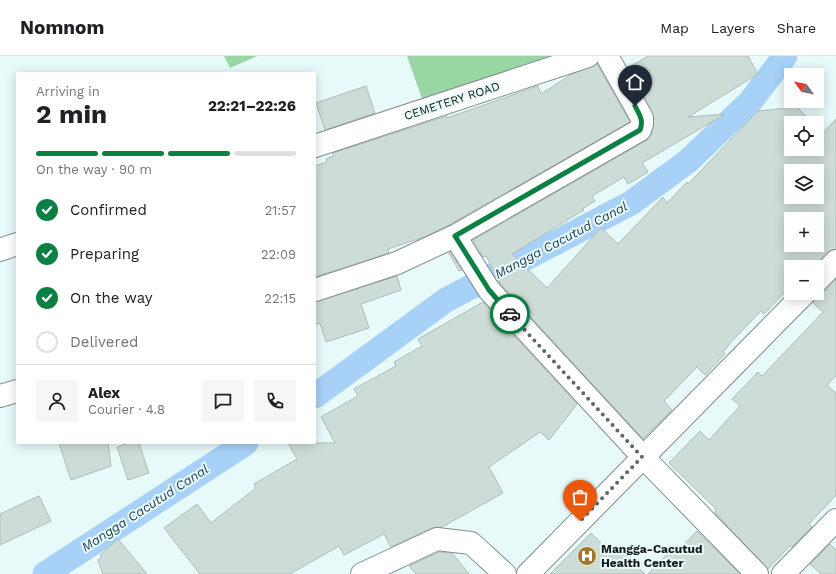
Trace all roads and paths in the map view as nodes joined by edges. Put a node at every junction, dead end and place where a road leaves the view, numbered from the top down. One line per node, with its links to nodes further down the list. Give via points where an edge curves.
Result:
1 (588, 56): 3 (street, CEMETERY ROAD)
2 (607, 56): 4 (street, via 642,118 640,130)
3 (316, 146)
4 (455, 236): 9 (street, via 397,262); 13 (street, via 489,290)
5 (16, 244): 6 (street)
6 (0, 250)
7 (836, 261): 8 (street)
8 (824, 273)
9 (316, 290)
10 (798, 300): 13 (street)
11 (16, 391): 12 (street)
12 (0, 396)
13 (642, 457): 17 (street); 18 (street)
14 (836, 520): 19 (street)
15 (362, 574): 16 (street, via 437,539 471,543)
16 (505, 574)
17 (528, 574)
18 (757, 574)
19 (783, 574)

